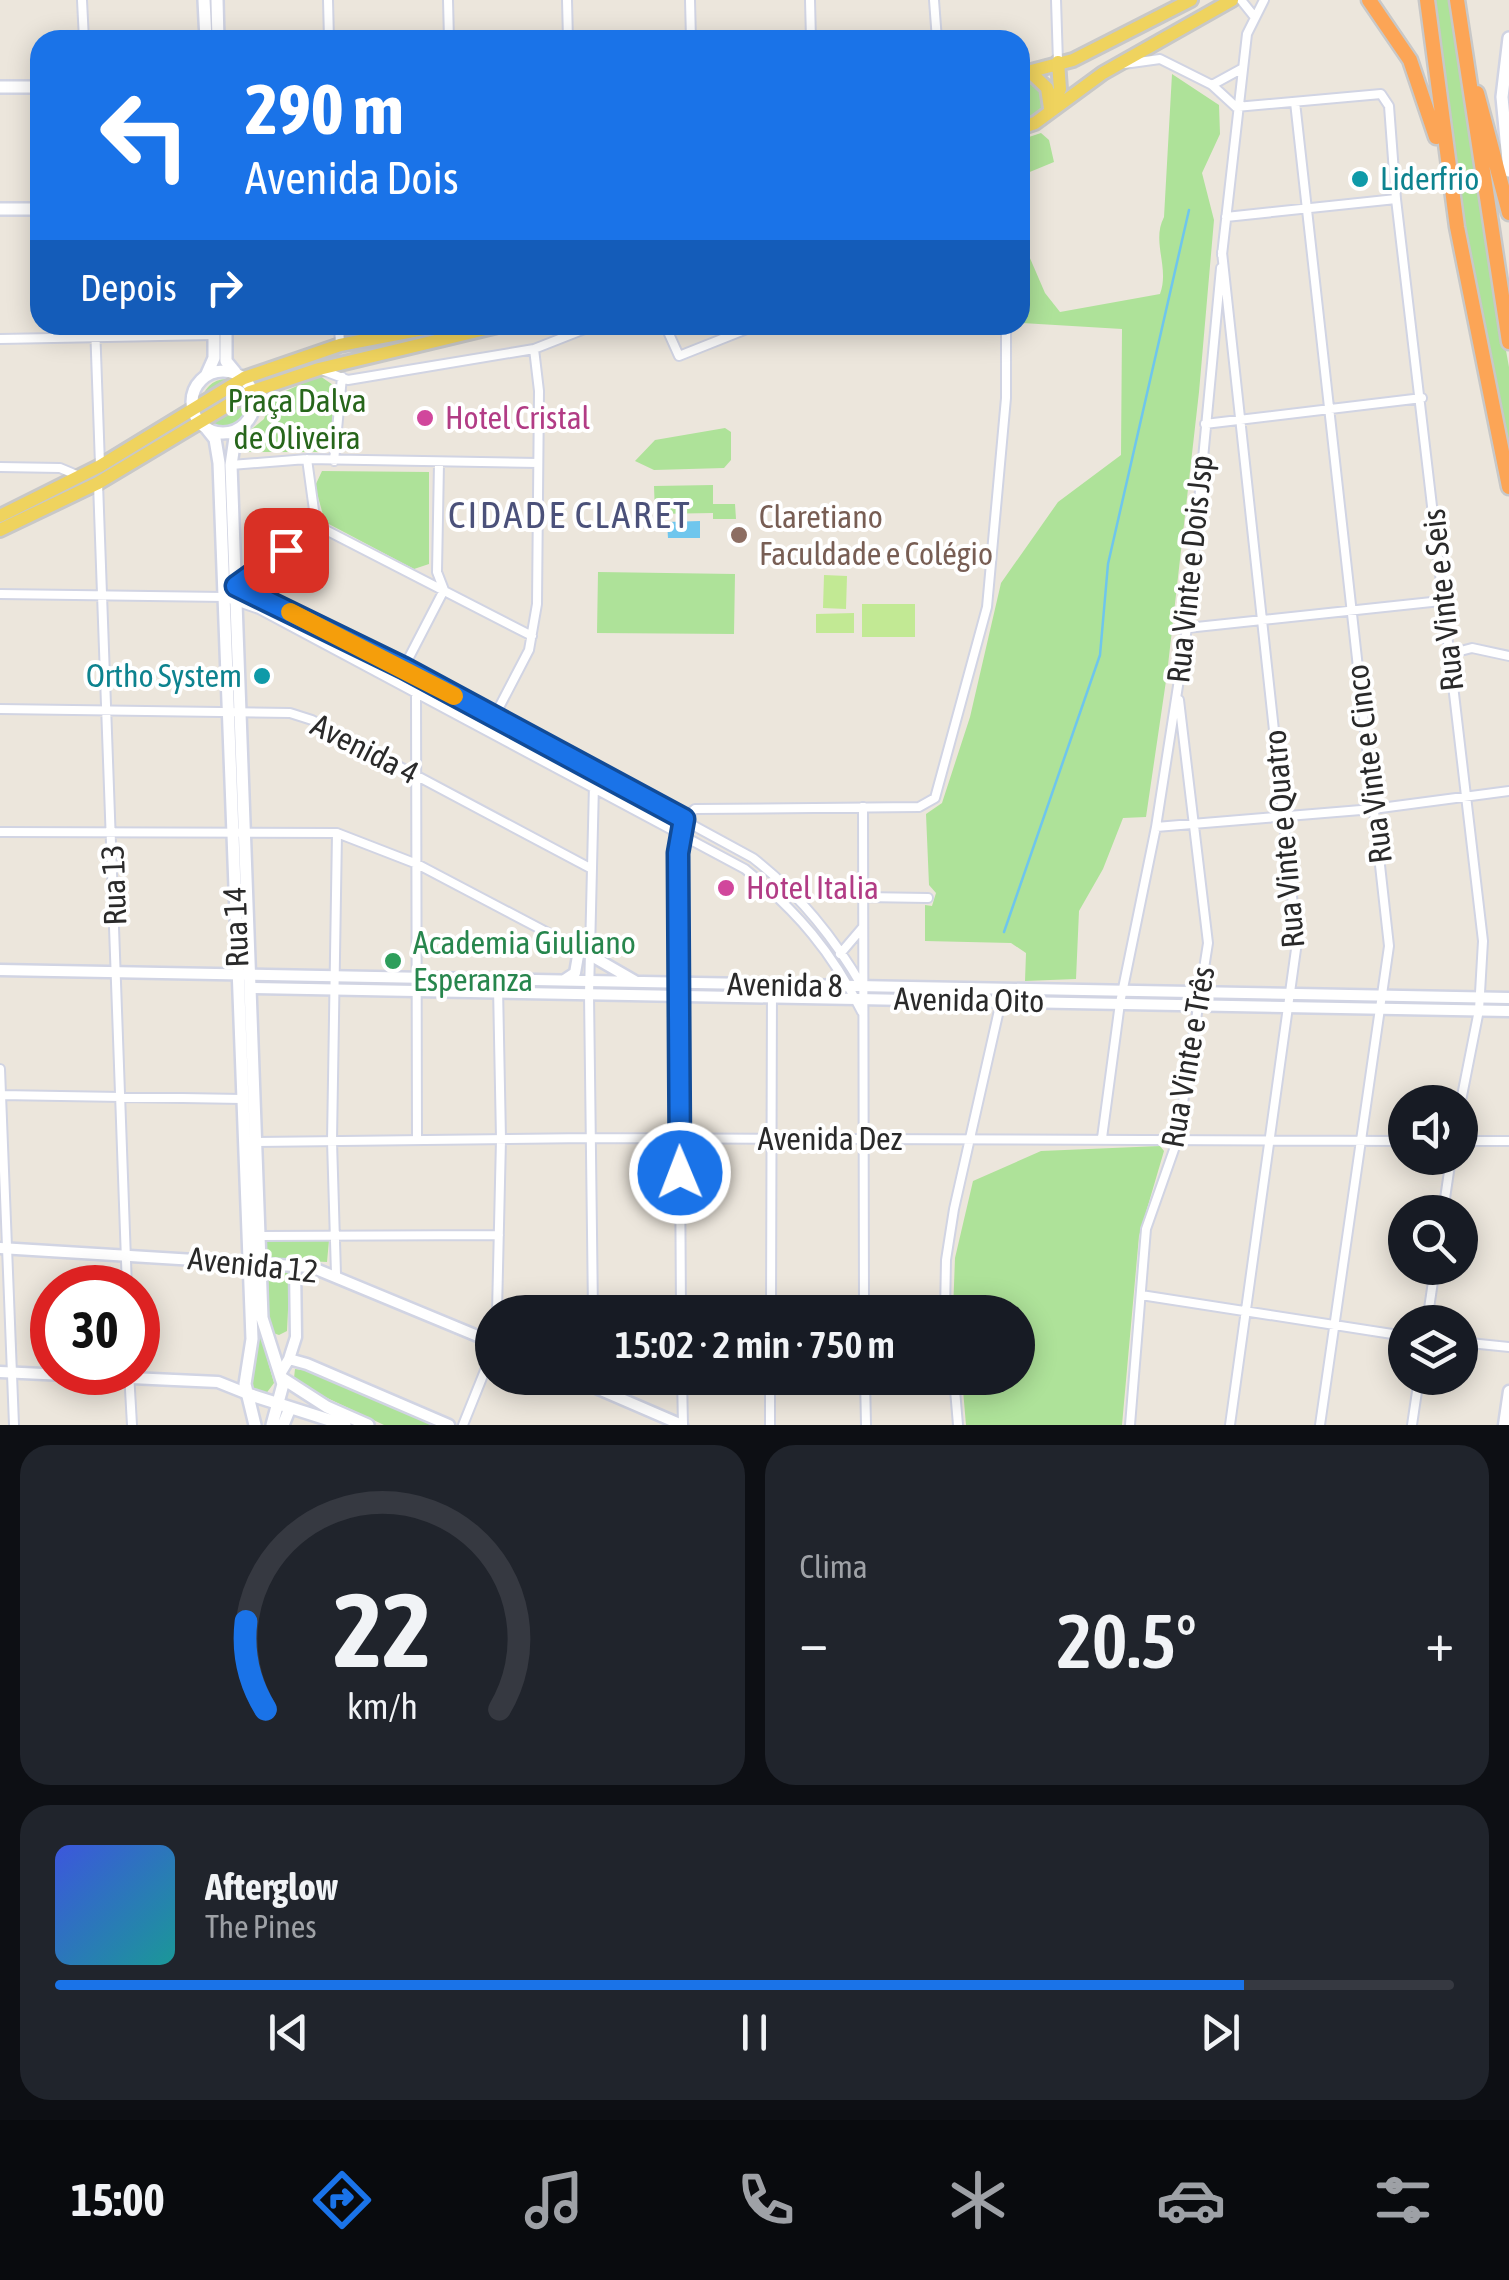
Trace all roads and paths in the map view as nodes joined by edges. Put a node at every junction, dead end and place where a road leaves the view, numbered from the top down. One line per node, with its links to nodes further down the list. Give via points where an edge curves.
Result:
1 (82, 0): 19 (street)
2 (204, 0): 20 (main road)
3 (216, 0): 21 (main road)
4 (328, 0): 22 (street)
5 (448, 0): 23 (street)
6 (567, 0): 24 (street)
7 (690, 0): 25 (street)
8 (810, 0): 26 (street)
9 (934, 0): 27 (street)
10 (1056, 0): 30 (street)
11 (1232, 0): 31 (main road)
12 (1241, 0): 18 (street)
13 (1264, 0): 18 (street, Rua Vinte e Dois Jsp)
14 (1369, 0): 49 (highway, via 1421,81)
15 (1427, 0): 49 (highway)
16 (1457, 0): 28 (highway)
17 (1183, 2): 30 (main road)
18 (1253, 15): 32 (street, Rua Vinte e Dois Jsp)
19 (84, 30)
20 (206, 30)
21 (218, 30)
22 (329, 30)
23 (449, 30)
24 (568, 30)
25 (692, 30)
26 (811, 30)
27 (936, 30)
28 (1460, 32): 47 (highway); 64 (highway)
29 (1509, 38): 42 (main road, via 1502,97)
30 (1058, 62): 33 (main road); 40 (main road, via 1060,89)
31 (1120, 64): 35 (street, via 1160,60); 40 (main road)
32 (1243, 68): 35 (street); 39 (street, Rua Vinte e Dois Jsp)
33 (1030, 69)
34 (1030, 76): 40 (main road, via 1048,88)
35 (1212, 85): 39 (street)
36 (0, 87): 37 (main road)
37 (30, 87)
38 (1295, 102): 39 (street); 43 (street, Rua Vinte e Seis, via 1381,94 1389,106); 46 (street, Rua Vinte e Cinco)
39 (1236, 107): 48 (street, Rua Vinte e Dois Jsp)
40 (1047, 115): 41 (main road)
41 (1030, 123)
42 (1509, 171)
43 (1396, 199): 46 (street); 72 (street, Rua Vinte e Seis)
44 (30, 208): 45 (main road)
45 (0, 209)
46 (1310, 210): 48 (street); 73 (street, Rua Vinte e Cinco)
47 (1509, 213)
48 (1226, 217): 50 (street, Rua Vinte e Dois Jsp)
49 (1457, 227): 87 (highway)
50 (1222, 252): 74 (street, Rua Vinte e Quatro); 76 (street, Rua Vinte e Dois Jsp)
51 (96, 335): 63 (street)
52 (155, 335): 63 (street)
53 (214, 335): 69 (main road)
54 (226, 335): 68 (main road, via 226,361)
55 (340, 335): 65 (street)
56 (392, 335): 65 (main road)
57 (460, 335): 67 (main road)
58 (571, 335): 66 (street)
59 (670, 335): 60 (street, via 679,356)
60 (732, 335)
61 (1006, 335): 118 (street, via 986,608 938,790 923,806)
62 (0, 339): 63 (street)
63 (96, 340): 83 (street)
64 (1509, 342)
65 (340, 345): 68 (main road)
66 (534, 350): 70 (street); 81 (street)
67 (319, 369): 70 (street); 71 (main road)
68 (240, 375): 69 (main road, via 221,370); 71 (main road); 75 (main road)
69 (206, 376): 75 (main road, via 194,390)
70 (342, 378): 79 (street)
71 (254, 391): 75 (main road); 77 (main road, Rua 14, via 254,413)
72 (1422, 398): 73 (street); 95 (street, Rua Vinte e Seis)
73 (1328, 409): 74 (street); 96 (street, Rua Vinte e Cinco)
74 (1242, 419): 76 (street); 97 (street, Rua Vinte e Quatro)
75 (200, 420): 77 (main road, via 219,434); 83 (main road); 86 (main road); 93 (main road, Rua 14, via 214,438 219,463)
76 (1205, 424): 98 (street, Rua Vinte e Dois Jsp)
77 (236, 431): 82 (main road, Rua 14)
78 (307, 459): 79 (street); 82 (street); 89 (street)
79 (334, 461): 80 (street)
80 (439, 463): 81 (street); 91 (street, via 437,572)
81 (538, 463): 99 (street)
82 (231, 464): 93 (main road, Rua 14)
83 (100, 466): 85 (main road)
84 (0, 468): 85 (street, via 60,468)
85 (79, 476): 88 (main road)
86 (98, 483): 90 (main road); 94 (street, Rua 13)
87 (1509, 487)
88 (0, 516)
89 (316, 524): 91 (street); 93 (street)
90 (0, 530)
91 (444, 590): 99 (street); 102 (street)
92 (0, 594): 94 (street)
93 (232, 594): 94 (street); 102 (street); 103 (street); 107 (main road, Rua 14)
94 (102, 595): 108 (street, Rua 13)
95 (1441, 600): 96 (street); 100 (street, Rua Vinte e Seis)
96 (1350, 609): 97 (street); 119 (street, Rua Vinte e Cinco)
97 (1261, 620): 98 (street); 120 (street, Rua Vinte e Quatro)
98 (1187, 628): 104 (street, Rua Vinte e Dois Jsp)
99 (532, 636): 109 (street)
100 (1449, 654): 101 (street, via 1472,648); 117 (street, Rua Vinte e Seis)
101 (1509, 656)
102 (404, 668): 103 (street); 109 (street)
103 (398, 679): 105 (street)
104 (1178, 687): 122 (street, Rua Vinte e Três); 123 (street, Rua Vinte e Dois Jsp)
105 (416, 689): 110 (street); 113 (street)
106 (0, 710): 108 (street, Avenida 4)
107 (234, 710): 108 (street, Avenida 4); 113 (street, Avenida 4, via 312,720); 127 (main road, Rua 14)
108 (107, 711): 126 (street, Rua 13)
109 (494, 718): 110 (street); 111 (street)
110 (489, 728): 114 (street)
111 (587, 767): 112 (street); 114 (street)
112 (602, 774): 115 (street); 121 (street)
113 (415, 775): 129 (street); 130 (street, Avenida 4)
114 (582, 778): 115 (street)
115 (594, 784): 124 (street); 130 (street)
116 (1509, 791): 117 (street)
117 (1464, 797): 119 (street); 165 (street, Rua Vinte e Seis, via 1483,940)
118 (863, 807): 121 (street, via 695,809); 131 (street)
119 (1374, 809): 120 (street); 159 (street, Rua Vinte e Cinco, via 1390,946)
120 (1284, 818): 122 (street); 157 (street, Rua Vinte e Quatro, via 1297,942)
121 (684, 819): 124 (street); 136 (street, via 789,886)
122 (1196, 826): 123 (street); 154 (street, Rua Vinte e Três, via 1208,944)
123 (1156, 827): 153 (street, Rua Vinte e Dois Jsp)
124 (682, 831): 137 (street, via 780,897); 146 (street)
125 (0, 832): 126 (street)
126 (112, 833): 127 (street); 139 (street, Rua 13)
127 (239, 833): 128 (street); 142 (main road, Rua 14)
128 (337, 833): 129 (street); 140 (street)
129 (417, 864): 135 (street); 141 (street)
130 (590, 868): 134 (street)
131 (863, 897): 132 (street); 133 (street)
132 (928, 898)
133 (863, 928): 136 (street); 156 (street)
134 (590, 936): 135 (street); 135 (street)
135 (580, 950): 144 (street, via 575,973); 145 (street); 147 (street)
136 (842, 952): 137 (street); 156 (street)
137 (835, 962): 156 (street)
138 (0, 970): 139 (street, Avenida 8)
139 (117, 973): 142 (street, Avenida 8); 172 (street, Rua 13)
140 (335, 976): 141 (street, Avenida 8); 142 (street, Avenida 8); 150 (street)
141 (417, 978): 143 (street, Avenida 8); 151 (street)
142 (246, 979): 150 (street, Avenida Oito); 173 (main road, Rua 14); 187 (main road, Rua 14)
143 (497, 979): 144 (street, Avenida 8); 155 (street)
144 (564, 980): 147 (street, Avenida 8)
145 (636, 982): 146 (street, Avenida 8); 147 (street, Avenida 8)
146 (678, 982): 152 (street, Avenida 8); 158 (street)
147 (590, 987): 155 (street, Avenida Oito); 158 (street, Avenida Oito); 174 (street)
148 (955, 987): 149 (street, Avenida 8); 156 (street, Avenida 8); 161 (street)
149 (1004, 988): 153 (street, Avenida 8); 162 (street)
150 (336, 990): 151 (street, Avenida Oito); 188 (street)
151 (418, 990): 155 (street, Avenida Oito); 180 (street)
152 (772, 990): 156 (street, Avenida Oito); 158 (street, Avenida Oito); 176 (street)
153 (1123, 990): 154 (street, Avenida 8); 163 (street, Rua Vinte e Dois Jsp)
154 (1203, 991): 157 (street, Avenida 8); 164 (street, Rua Vinte e Três)
155 (498, 992): 181 (street)
156 (858, 992): 161 (street, Avenida Oito); 178 (street)
157 (1293, 993): 159 (street, Avenida 8); 166 (street, Rua Vinte e Quatro)
158 (678, 995): 175 (street)
159 (1384, 995): 165 (street, Avenida 8); 167 (street, Rua Vinte e Cinco)
160 (1509, 998): 165 (street, Avenida 8)
161 (956, 1000): 162 (street, Avenida Oito)
162 (1004, 1001): 163 (street, Avenida Oito); 179 (street)
163 (1120, 1003): 164 (street, Avenida Oito); 177 (street, Rua Vinte e Dois Jsp)
164 (1200, 1004): 166 (street, Avenida Oito); 182 (street, Rua Vinte e Três)
165 (1480, 1004): 167 (street, Avenida Oito); 168 (street, Avenida Oito); 170 (street, Rua Vinte e Seis)
166 (1291, 1006): 167 (street, Avenida Oito); 183 (street, Rua Vinte e Quatro)
167 (1382, 1008): 184 (street, Rua Vinte e Cinco)
168 (1509, 1011)
169 (0, 1069): 171 (street)
170 (1464, 1085)
171 (0, 1095): 172 (street); 193 (street)
172 (121, 1098): 173 (street); 194 (street, Rua 13)
173 (244, 1100): 195 (main road, Rua 14)
174 (590, 1138): 175 (street, Avenida Dez); 181 (street, Avenida Dez); 200 (street)
175 (679, 1138): 176 (street, Avenida Dez); 201 (street)
176 (771, 1138): 178 (street, Avenida Dez); 202 (street)
177 (1102, 1138): 179 (street, Avenida Dez); 182 (street, Avenida Dez)
178 (862, 1139): 179 (street, Avenida Dez); 203 (street)
179 (972, 1139): 204 (street, via 946,1260)
180 (417, 1140): 181 (street, Avenida Dez); 188 (street, Avenida Dez)
181 (502, 1140): 192 (street)
182 (1177, 1141): 183 (street, Avenida Dez); 205 (street, Rua Vinte e Três, via 1146,1229)
183 (1268, 1141): 184 (street, Avenida Dez); 206 (street, Rua Vinte e Quatro)
184 (1360, 1141): 185 (street, Avenida Dez); 207 (street, Rua Vinte e Cinco)
185 (1388, 1141)
186 (1478, 1141): 189 (street)
187 (256, 1142): 188 (street, Avenida Dez); 191 (main road, Rua 14)
188 (332, 1142): 190 (street)
189 (1509, 1142)
190 (335, 1235): 191 (street); 192 (street); 198 (street)
191 (259, 1236): 195 (main road, Rua 14)
192 (499, 1236): 199 (street)
193 (4, 1248): 194 (street, Avenida 12); 213 (street)
194 (126, 1254): 195 (street, Avenida 12); 196 (street, Rua 13)
195 (254, 1262): 197 (street, Avenida 12); 214 (main road, Rua 14, via 264,1330); 217 (main road, Rua 14)
196 (126, 1265)
197 (295, 1266): 198 (street, Avenida 12); 212 (street, via 296,1337)
198 (336, 1274): 209 (street, Avenida 12)
199 (497, 1295)
200 (594, 1295)
201 (682, 1295)
202 (770, 1295)
203 (864, 1295)
204 (945, 1295)
205 (1140, 1295): 206 (street); 241 (street, Rua Vinte e Três)
206 (1246, 1311): 207 (street); 242 (street, Rua Vinte e Quatro)
207 (1336, 1326): 208 (street); 243 (street, Rua Vinte e Cinco)
208 (1388, 1334)
209 (475, 1335)
210 (1478, 1344): 211 (street)
211 (1509, 1348)
212 (289, 1360): 214 (street); 235 (street)
213 (6, 1372): 228 (street)
214 (280, 1376): 226 (main road, Rua 14); 227 (main road)
215 (160, 1377): 217 (street, via 218,1382)
216 (1509, 1391): 245 (street)
217 (248, 1394): 226 (main road); 230 (main road, Rua 14)
218 (130, 1395): 229 (street)
219 (475, 1395): 236 (street)
220 (621, 1395): 237 (street)
221 (682, 1395): 237 (street)
222 (770, 1395): 238 (street)
223 (865, 1395): 239 (street)
224 (955, 1395): 240 (street)
225 (1416, 1395): 244 (street)
226 (284, 1407): 227 (main road); 231 (main road, Rua 14); 232 (main road)
227 (325, 1411): 233 (main road); 234 (main road)
228 (14, 1425)
229 (132, 1425)
230 (254, 1425)
231 (272, 1425)
232 (283, 1425)
233 (344, 1425)
234 (368, 1425)
235 (449, 1425)
236 (463, 1425)
237 (682, 1425)
238 (770, 1425)
239 (866, 1425)
240 (958, 1425)
241 (1130, 1425)
242 (1230, 1425)
243 (1320, 1425)
244 (1412, 1425)
245 (1504, 1425)

